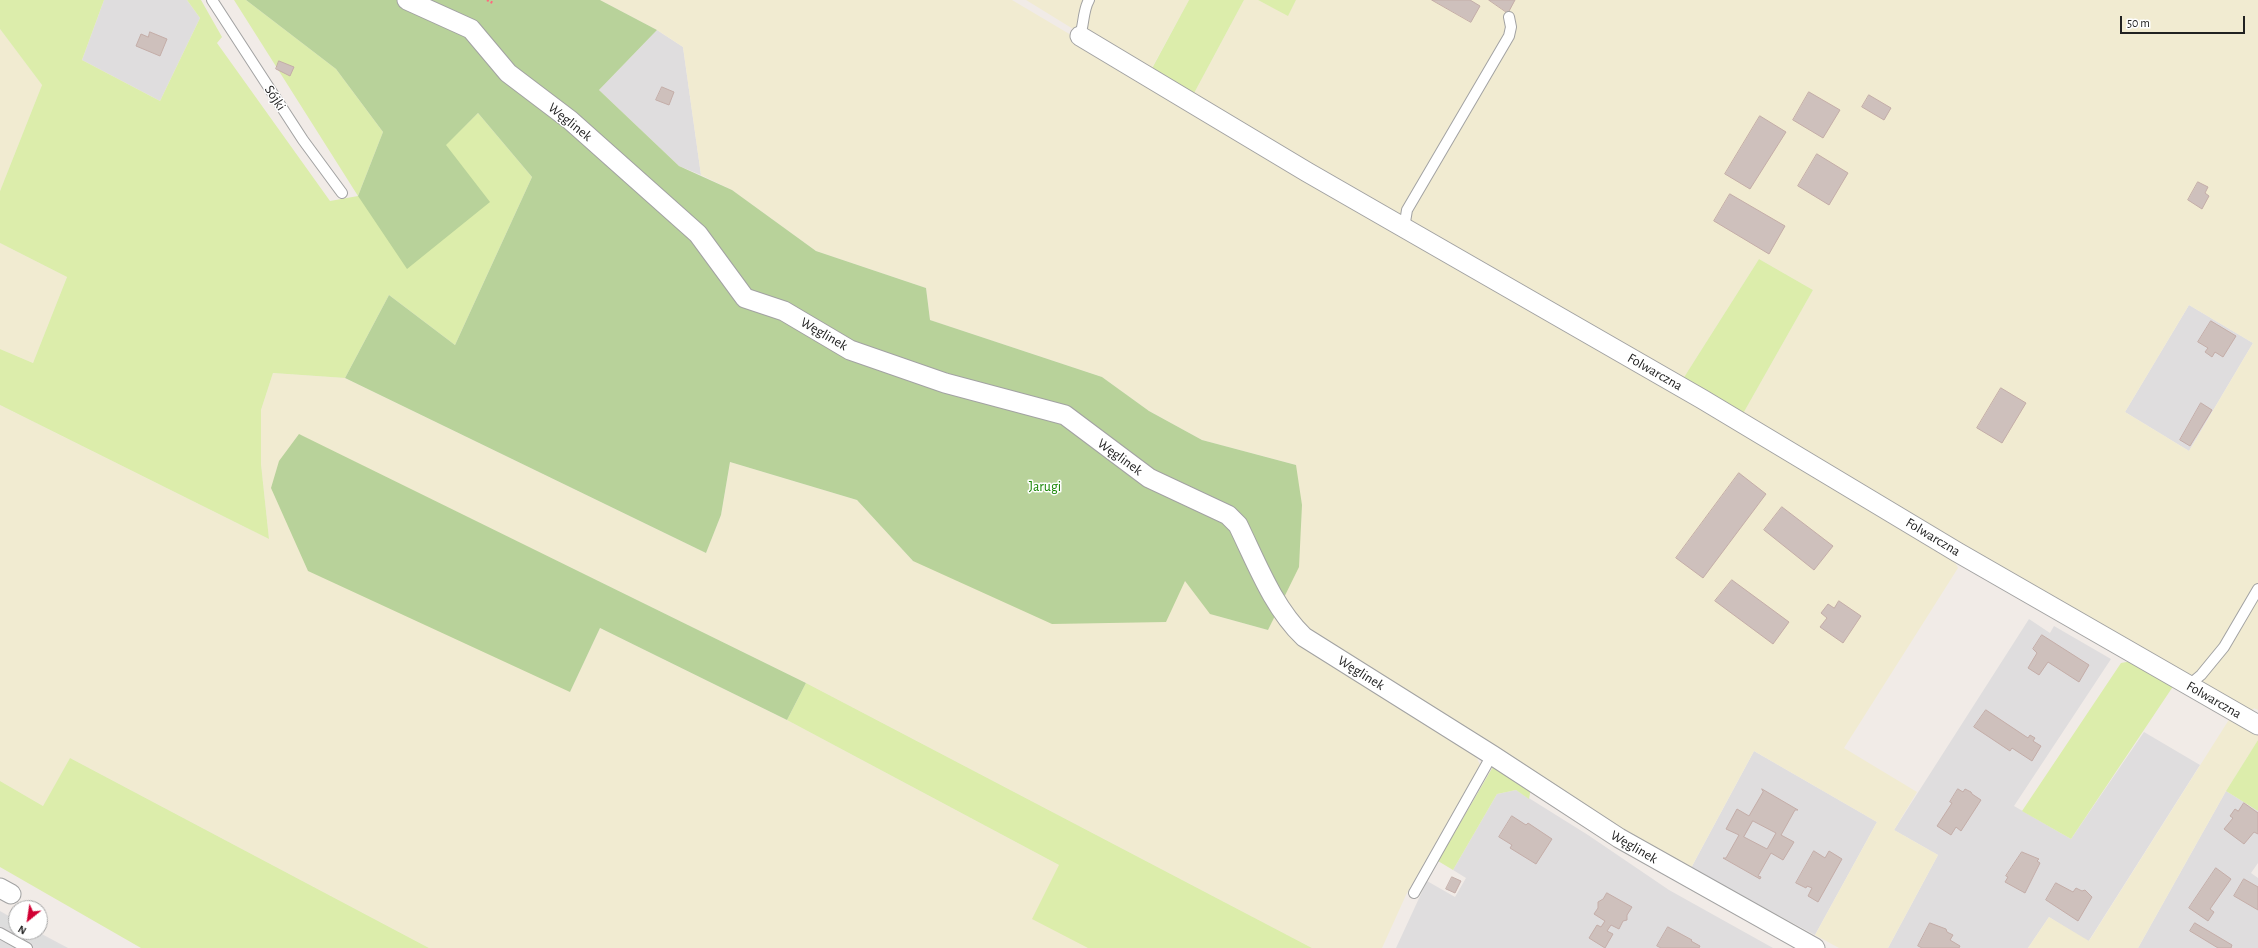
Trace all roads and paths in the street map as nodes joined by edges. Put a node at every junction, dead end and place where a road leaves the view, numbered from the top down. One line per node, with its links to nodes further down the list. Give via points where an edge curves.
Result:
1 (212, 0): 8 (lane, Sójki, via 303,140)
2 (406, 0): 13 (street, Węglinek, via 471,29 508,73 570,120 698,234 745,298 784,311 850,350 945,383 1065,415 1149,478 1228,515 1238,524 1278,606 1304,637)
3 (487, 0): 5 (path)
4 (1089, 0): 7 (lane)
5 (493, 3)
6 (1509, 17): 9 (lane, via 1509,36 1407,210)
7 (1080, 36): 9 (street, Folwarczna)
8 (342, 193)
9 (1404, 228): 11 (street, Folwarczna, via 1611,346 1951,548)
10 (2258, 589): 11 (lane, via 2224,647 2201,675)
11 (2189, 685): 12 (street, Folwarczna)
12 (2258, 725)
13 (1492, 755): 14 (lane); 17 (street, Węglinek, via 1619,838)
14 (1414, 893)
15 (0, 933): 16 (lane)
16 (27, 948)
17 (1815, 948)

